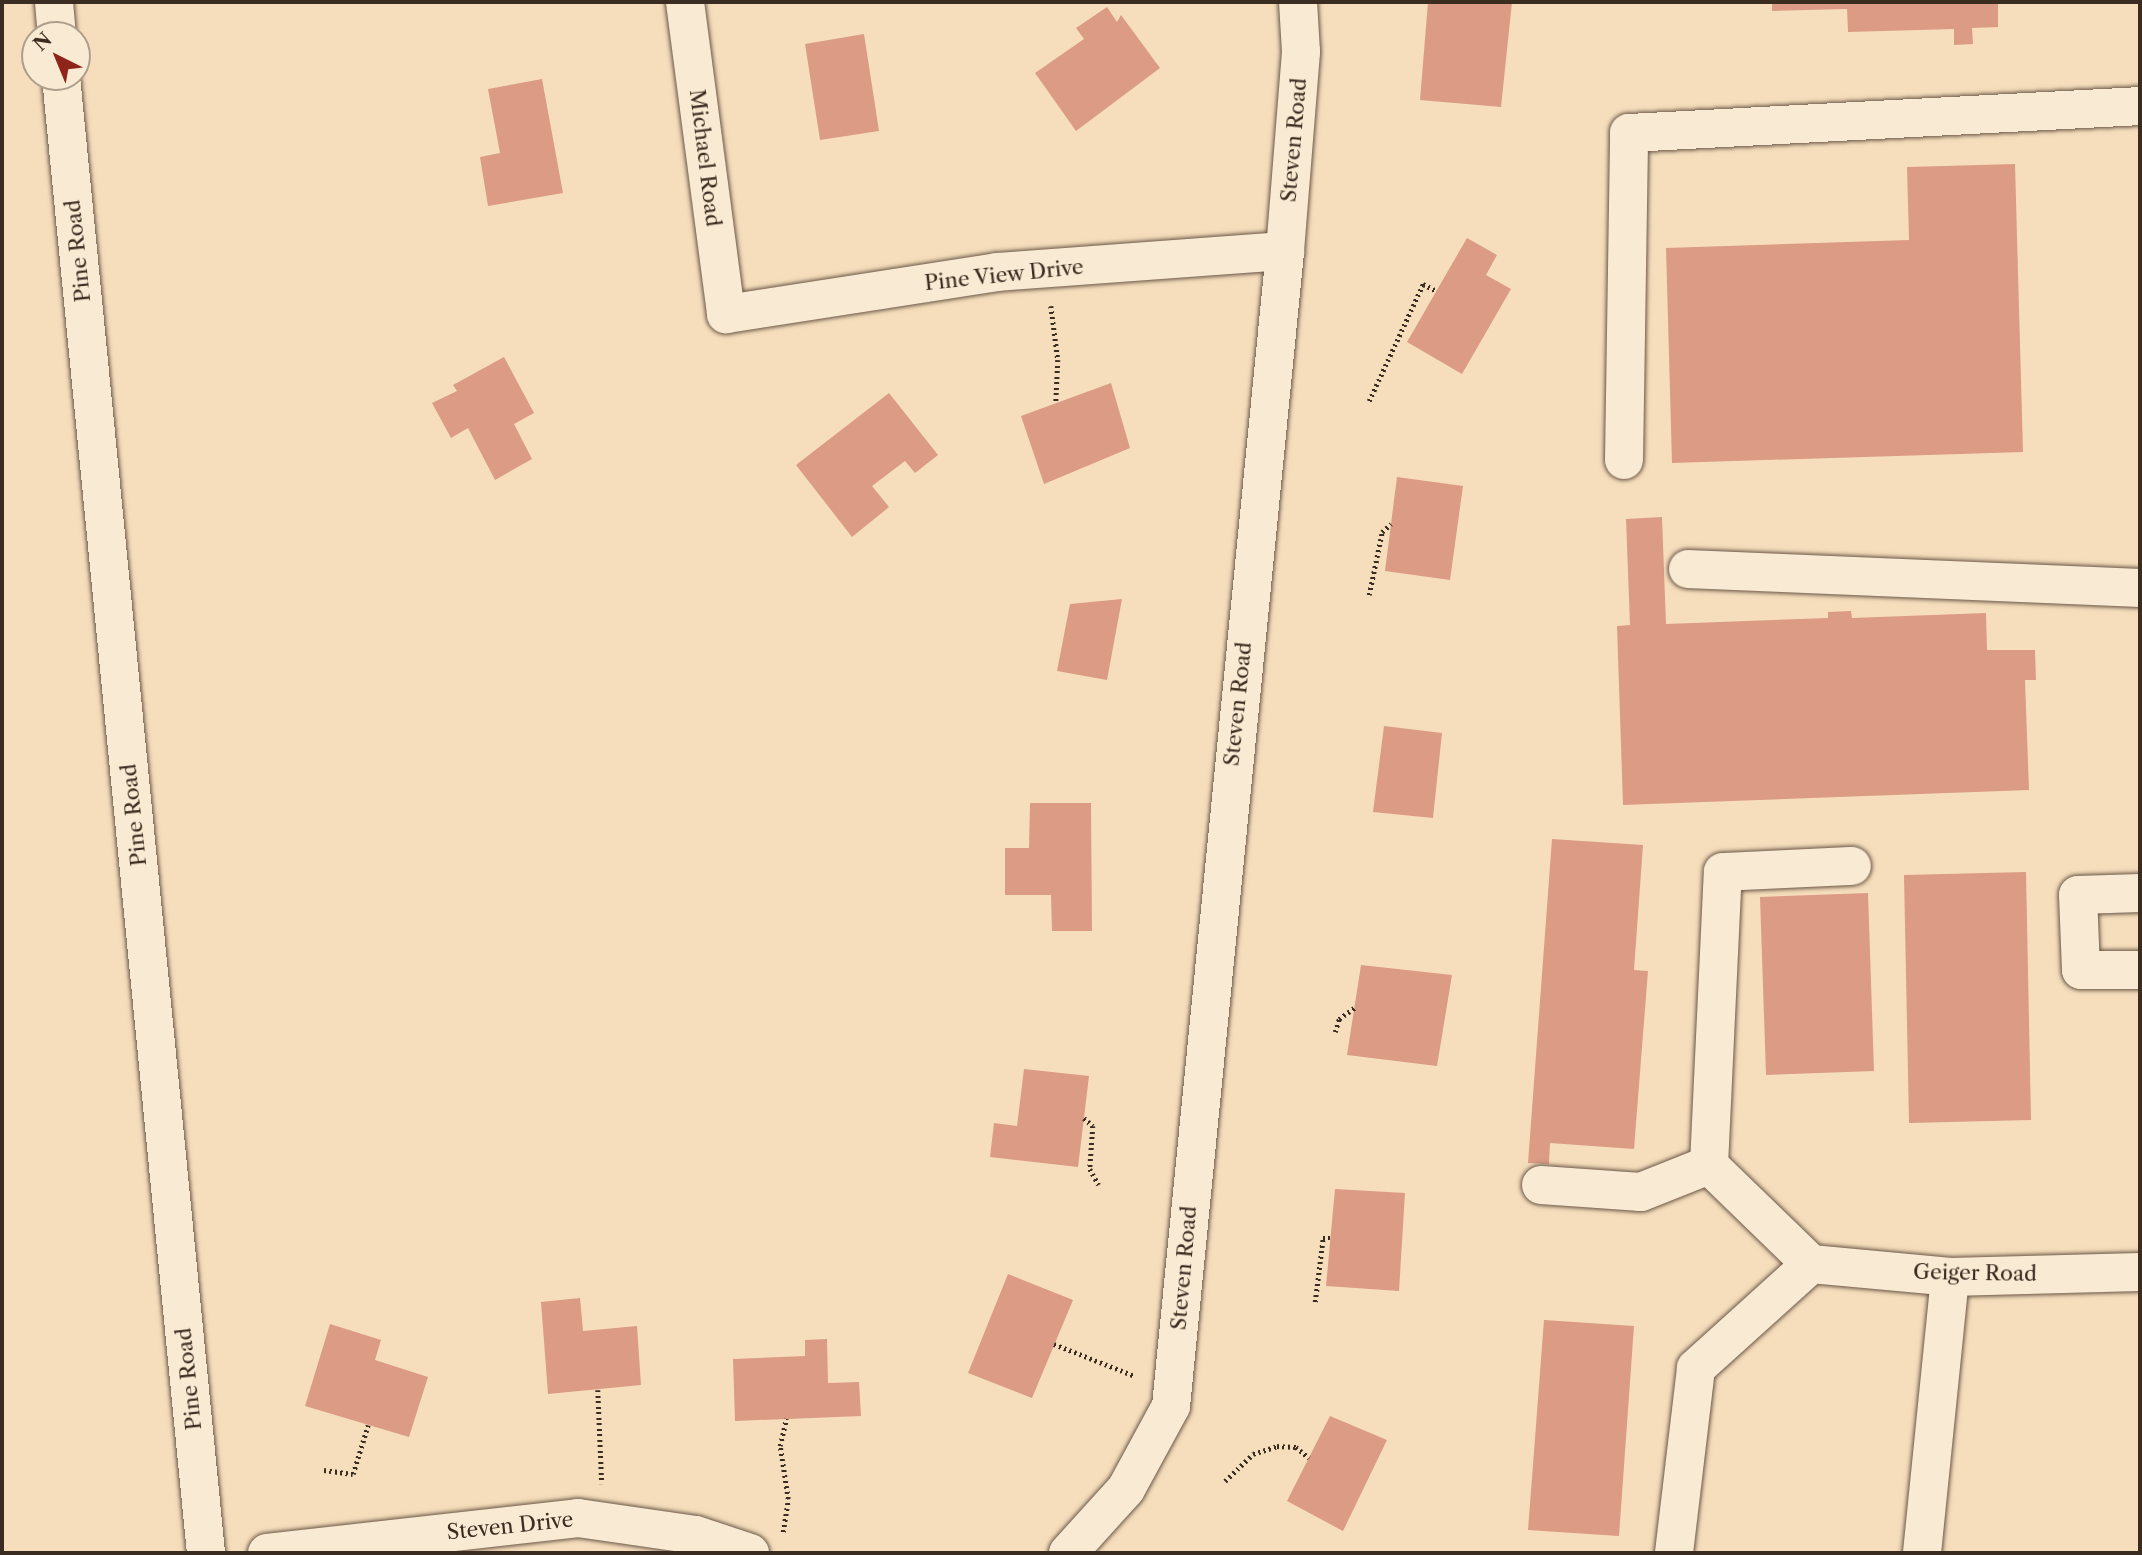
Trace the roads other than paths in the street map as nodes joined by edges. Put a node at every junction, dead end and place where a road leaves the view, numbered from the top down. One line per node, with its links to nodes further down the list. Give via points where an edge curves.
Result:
1 (54, 2): 4 (street)
2 (685, 2): 8 (street, Michael Road)
3 (1298, 2): 7 (street, Steven Road, via 1301,52)
4 (56, 21)
5 (62, 91): 21 (street, Pine Road)
6 (2140, 106): 9 (street, via 1629,134)
7 (1285, 251): 8 (street, Pine View Drive, via 1044,268); 23 (street, Steven Road, via 1172,1395 1126,1489)
8 (726, 314)
9 (1624, 460)
10 (1688, 569): 11 (street)
11 (2140, 589)
12 (1852, 866): 15 (street, via 1723,873)
13 (2140, 893): 14 (street, via 2078,895 2081,970)
14 (2140, 970)
15 (1709, 1165): 16 (street, via 1641,1192); 17 (street)
16 (1541, 1185)
17 (1811, 1264): 19 (street, Geiger Road); 24 (street, via 1696,1368)
18 (2140, 1272): 19 (street, Geiger Road)
19 (1950, 1277): 25 (street)
20 (766, 1548): 22 (street, Steven Drive, via 606,1522 558,1520)
21 (206, 1553)
22 (267, 1553)
23 (1068, 1553)
24 (1674, 1553)
25 (1922, 1553)

